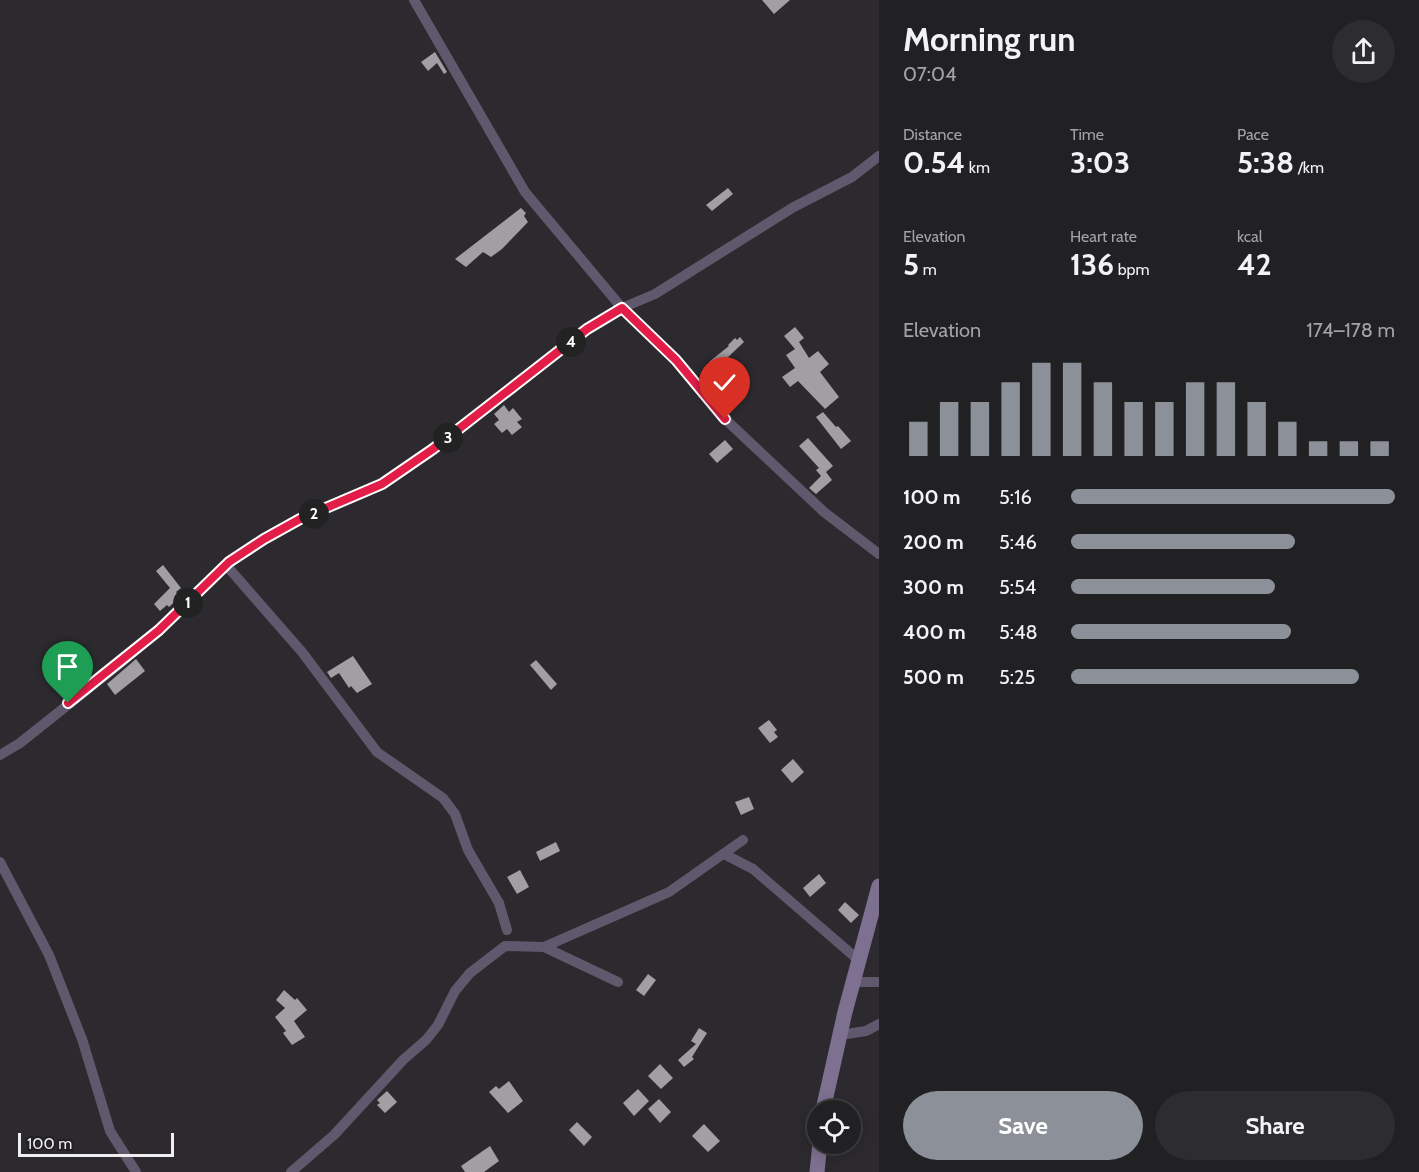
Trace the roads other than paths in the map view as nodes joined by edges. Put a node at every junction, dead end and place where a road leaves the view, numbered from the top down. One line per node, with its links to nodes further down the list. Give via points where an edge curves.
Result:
1 (414, 0): 3 (street, via 525,192)
2 (879, 156): 3 (street, via 852,177 792,208 655,294)
3 (622, 308): 4 (street, via 676,360 725,419 824,512); 5 (street, via 587,329 382,484 300,519)
4 (879, 554)
5 (226, 565): 6 (street, via 123,661); 11 (street, via 302,652 377,752 443,798 499,903)
6 (0, 755)
7 (743, 840): 8 (street)
8 (724, 854): 12 (street, via 669,892); 13 (street, via 753,869)
9 (0, 862): 21 (street, via 49,955 82,1039 110,1131)
10 (879, 886): 15 (main road)
11 (507, 930)
12 (544, 947): 14 (street); 22 (street, via 505,946 470,973 426,1040 334,1135)
13 (855, 957)
14 (618, 982)
15 (852, 982): 16 (street); 18 (main road)
16 (879, 982)
17 (879, 1024): 18 (street, via 866,1031)
18 (840, 1035): 19 (main road)
19 (826, 1100)
20 (819, 1154): 23 (main road)
21 (136, 1172)
22 (291, 1172)
23 (817, 1172)

